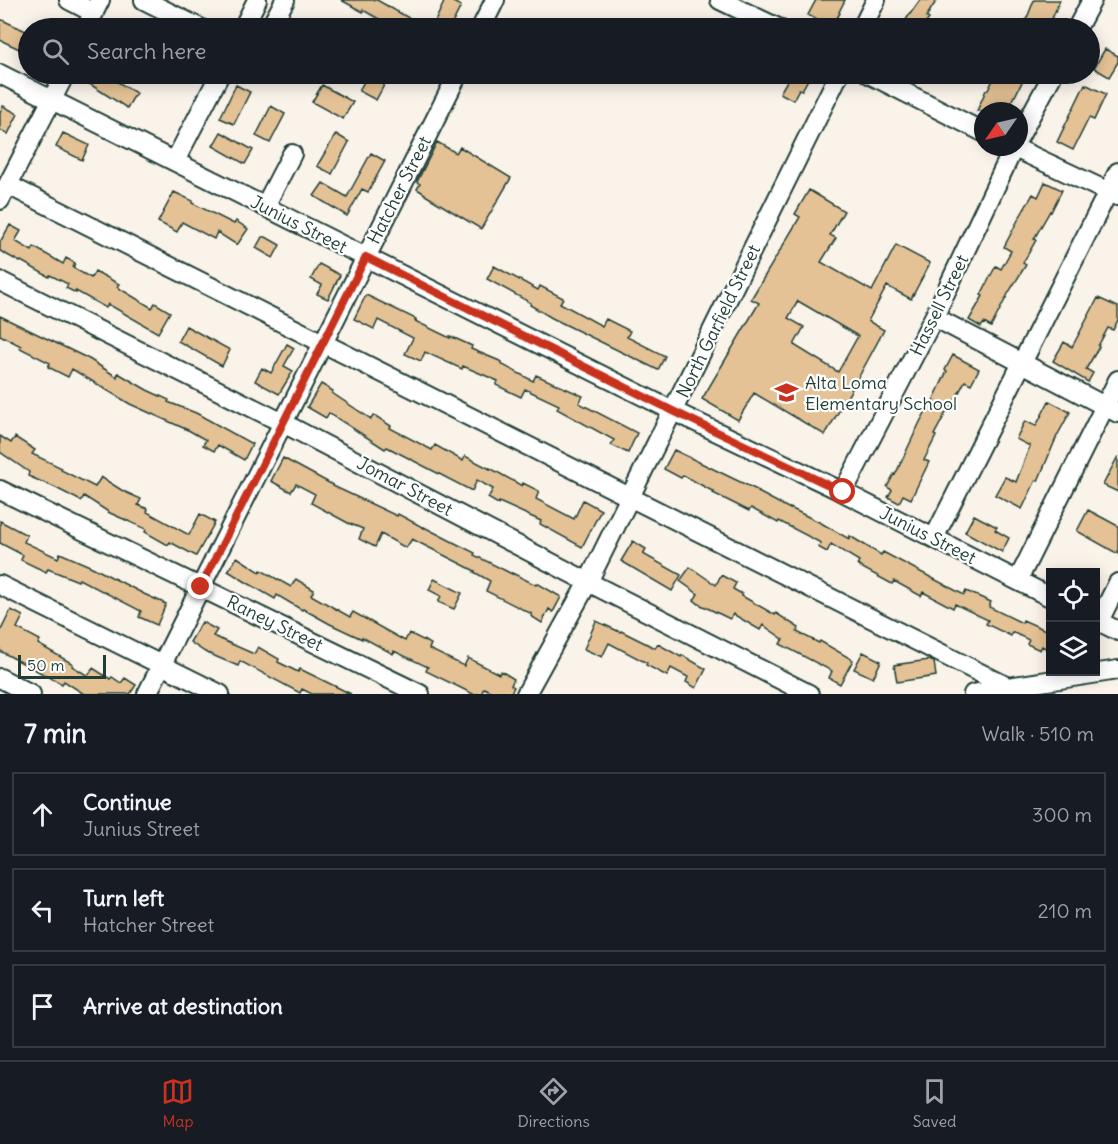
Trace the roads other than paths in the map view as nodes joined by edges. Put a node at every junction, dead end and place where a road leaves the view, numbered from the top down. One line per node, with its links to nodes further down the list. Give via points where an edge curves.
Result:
1 (69, 0): 9 (street)
2 (144, 0): 10 (street)
3 (257, 0): 11 (street)
4 (285, 0): 12 (street)
5 (495, 0): 13 (street)
6 (876, 0): 15 (street)
7 (1092, 0): 16 (street)
8 (727, 2): 14 (street)
9 (93, 14)
10 (180, 18)
11 (248, 18)
12 (275, 18)
13 (486, 18)
14 (758, 18)
15 (867, 18)
16 (1082, 18)
17 (0, 74): 18 (street, Junius Street)
18 (18, 83)
19 (20, 84): 26 (street, Junius Street)
20 (60, 84): 26 (street)
21 (215, 84): 32 (street)
22 (453, 84): 37 (street, Hatcher Street)
23 (834, 84): 44 (street, North Garfield Street)
24 (889, 84): 28 (street)
25 (1048, 84): 27 (street)
26 (52, 100): 32 (street, Junius Street); 34 (street)
27 (1028, 120)
28 (974, 127)
29 (292, 154): 36 (street)
30 (1028, 154): 35 (street)
31 (1009, 156): 39 (street, Hassell Street)
32 (175, 161): 36 (street, Junius Street)
33 (1118, 172): 35 (street)
34 (4, 193): 40 (street)
35 (1113, 195): 41 (street)
36 (264, 206): 37 (street, Junius Street)
37 (366, 257): 40 (street, Hatcher Street); 44 (street, Junius Street)
38 (0, 281): 45 (street, Jomar Street)
39 (934, 317): 41 (street); 47 (street, Hassell Street)
40 (323, 343): 45 (street, Hatcher Street); 48 (street)
41 (1022, 363): 43 (street); 49 (street)
42 (1118, 380): 43 (street)
43 (1111, 410): 50 (street)
44 (673, 411): 47 (street, Junius Street); 48 (street, North Garfield Street)
45 (284, 423): 51 (street, Jomar Street); 54 (street, Hatcher Street)
46 (0, 490): 54 (street, Raney Street)
47 (843, 492): 49 (street, Junius Street)
48 (630, 497): 51 (street, North Garfield Street); 62 (street)
49 (934, 538): 50 (street, Junius Street)
50 (1018, 580): 55 (street, Junius Street)
51 (588, 582): 67 (street, North Garfield Street); 68 (street, Jomar Street)
52 (1118, 584): 56 (street)
53 (0, 585): 59 (street)
54 (201, 587): 59 (street, Hatcher Street); 66 (street, Raney Street)
55 (1046, 595)
56 (1100, 615)
57 (1100, 622): 58 (street)
58 (1118, 631)
59 (162, 664): 64 (street, Hatcher Street); 65 (street)
60 (1118, 670): 62 (street)
61 (0, 678): 63 (street)
62 (1008, 687): 69 (street)
63 (31, 694)
64 (147, 694)
65 (220, 694)
66 (420, 694)
67 (526, 694)
68 (809, 694)
69 (973, 694)

